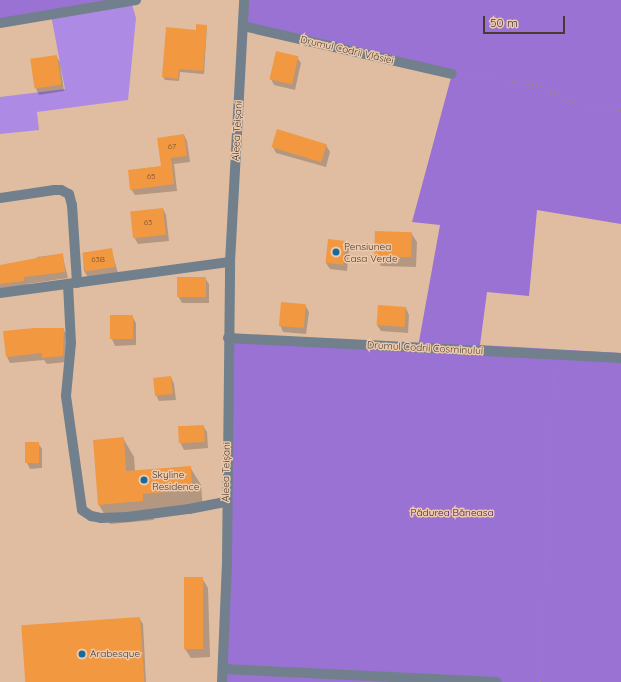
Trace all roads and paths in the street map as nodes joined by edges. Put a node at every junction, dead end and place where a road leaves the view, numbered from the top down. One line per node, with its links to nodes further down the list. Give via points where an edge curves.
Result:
1 (136, 0): 3 (street)
2 (244, 0): 4 (street, Aleea Teișani)
3 (0, 23)
4 (243, 26): 5 (street, Drumul Codrii Vlăsiei); 8 (street, Aleea Teișani)
5 (452, 74): 6 (path, via 536,86 573,103)
6 (621, 110)
7 (0, 198): 9 (street, via 54,190 68,194 72,205)
8 (230, 262): 9 (street); 11 (street, Aleea Teișani)
9 (73, 284): 10 (street); 14 (street, via 66,396 82,510 91,516 101,518 128,517)
10 (0, 293)
11 (228, 338): 12 (street, Drumul Codrii Cosminului); 14 (street, Aleea Teișani)
12 (554, 355): 13 (street, Drumul Codrii Cosminului); 18 (path)
13 (621, 358)
14 (226, 502): 15 (street, Aleea Teișani)
15 (223, 669): 16 (street, Aleea Teișani); 17 (street)
16 (222, 682)
17 (497, 682)
18 (540, 682)

